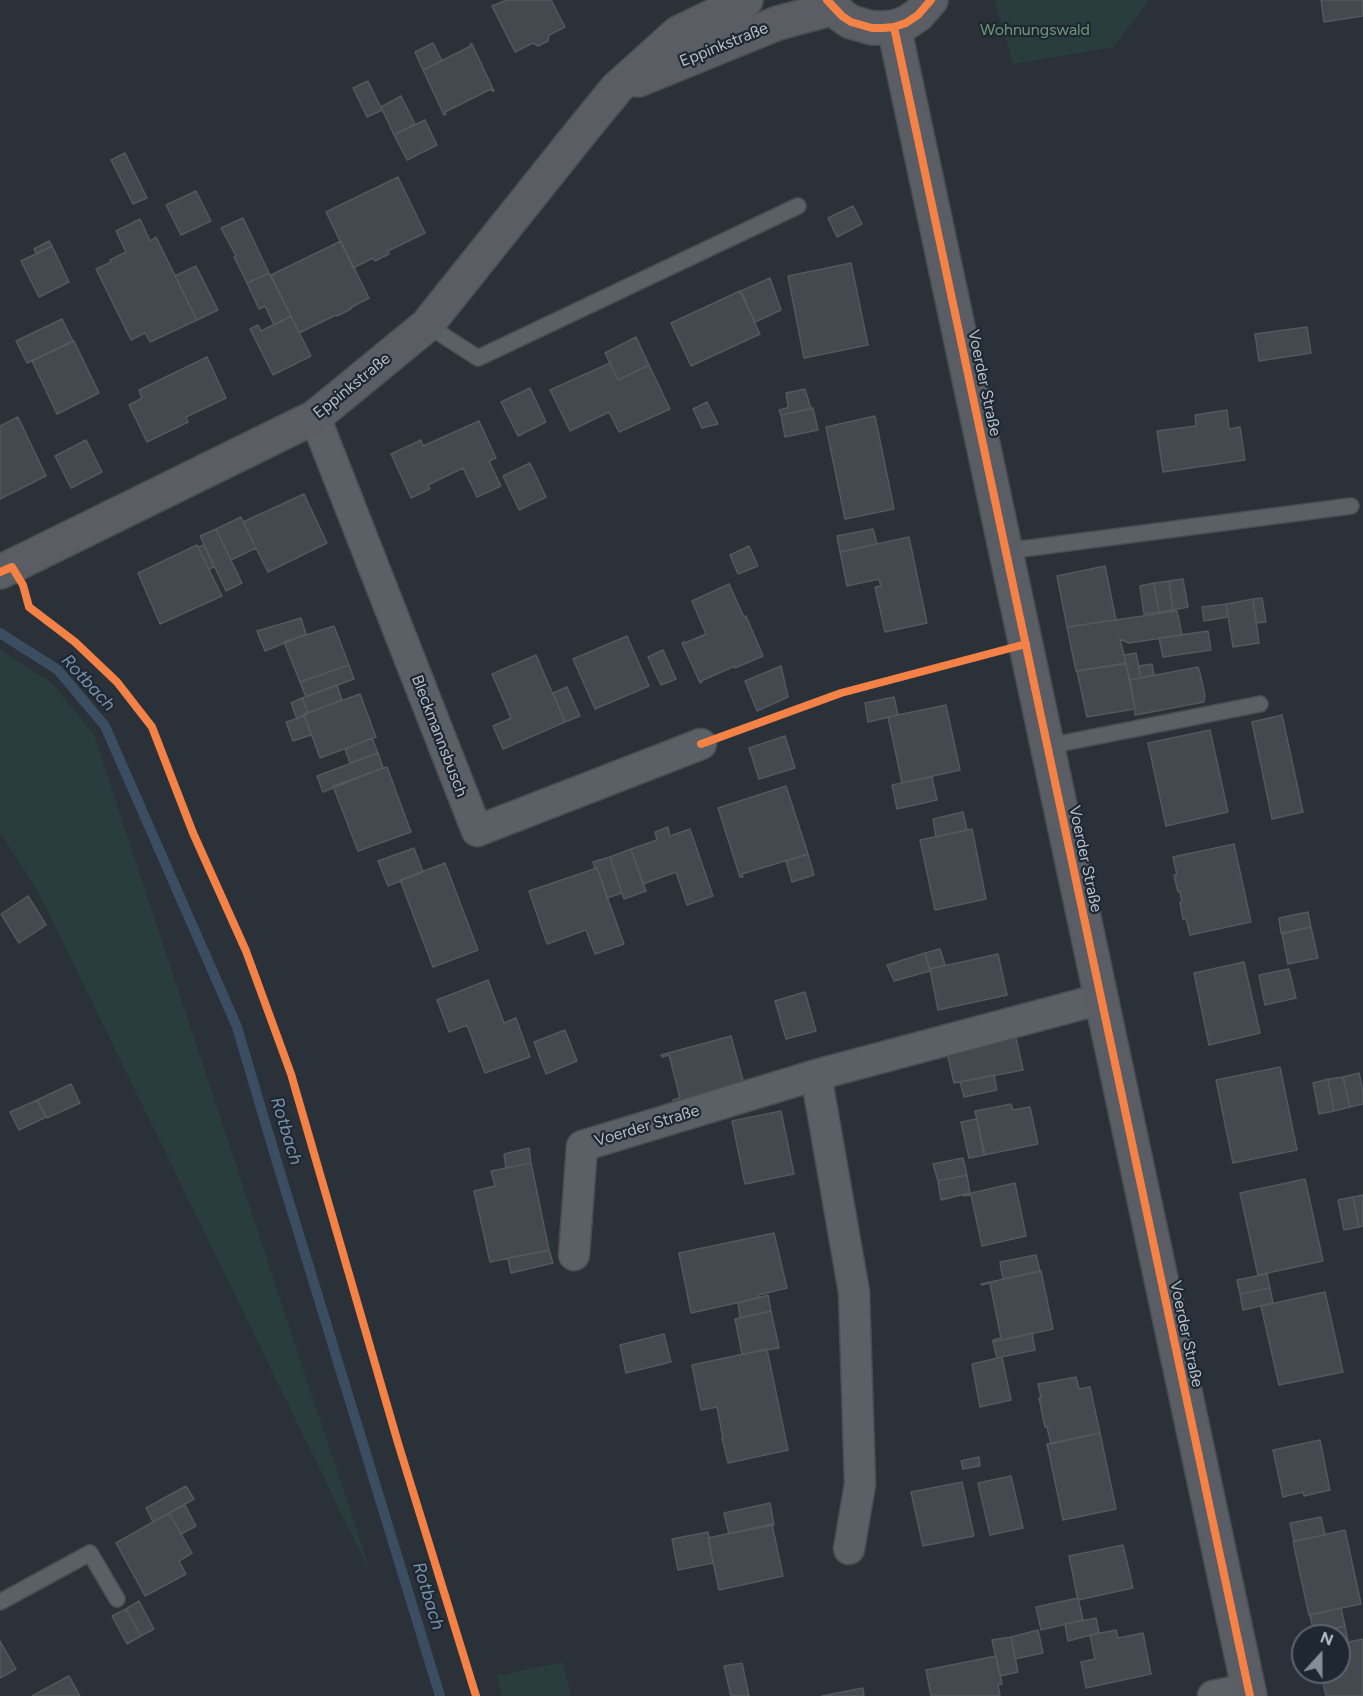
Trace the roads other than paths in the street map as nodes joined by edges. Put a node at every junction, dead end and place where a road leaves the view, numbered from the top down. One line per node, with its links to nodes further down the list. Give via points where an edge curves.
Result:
1 (746, 0): 5 (main road, Eppinkstraße, via 678,33)
2 (932, 0): 4 (main road, via 918,15)
3 (830, 4): 4 (main road, via 861,26); 5 (main road, Eppinkstraße)
4 (894, 27): 10 (main road, Voerder Straße)
5 (617, 88): 7 (main road, Eppinkstraße)
6 (798, 207): 7 (lane, via 478,358)
7 (427, 325): 8 (main road, Eppinkstraße)
8 (315, 417): 11 (main road, Eppinkstraße); 13 (street, Bleckmannsbusch, via 477,831)
9 (1351, 506): 10 (lane)
10 (1006, 551): 14 (main road, Voerder Straße)
11 (0, 572)
12 (1260, 704): 14 (lane)
13 (701, 744)
14 (1048, 746): 15 (main road, Voerder Straße)
15 (1101, 999): 16 (street, Voerder Straße); 21 (main road, Voerder Straße)
16 (816, 1075): 17 (street, Voerder Straße, via 582,1146); 18 (street, via 855,1292 860,1484)
17 (574, 1255)
18 (849, 1549)
19 (117, 1599): 20 (lane, via 90,1553)
20 (0, 1602)
21 (1249, 1692): 22 (street)
22 (1213, 1696)

